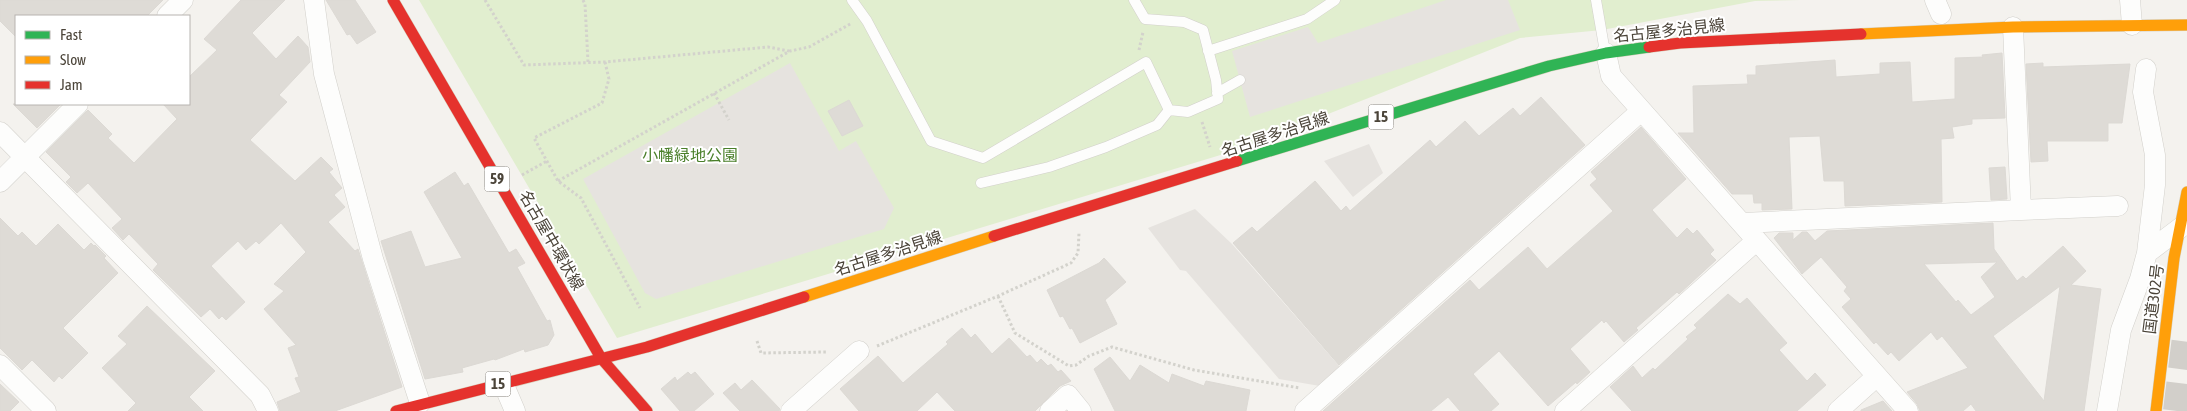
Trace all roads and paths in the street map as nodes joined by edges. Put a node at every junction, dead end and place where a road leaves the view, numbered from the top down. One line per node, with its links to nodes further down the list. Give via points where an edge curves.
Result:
1 (183, 0): 11 (street)
2 (314, 0): 57 (street, via 326,84 373,259)
3 (393, 0): 52 (main road, 名古屋中環状線 / 59)
4 (485, 0): 20 (path, via 524,65)
5 (584, 0): 20 (path)
6 (852, 0): 12 (lane)
7 (1134, 0): 13 (lane)
8 (1335, 0): 17 (lane, via 1307,19)
9 (1596, 0): 19 (lane)
10 (2130, 0): 14 (street)
11 (168, 15)
12 (864, 17): 18 (path, via 809,47); 22 (lane, via 931,141 983,158)
13 (1145, 19): 17 (lane, via 1184,22 1203,30); 22 (path, via 1139,53)
14 (2132, 25): 15 (main road, 名古屋多治見線 / 15); 16 (main road, 名古屋多治見線 / 15)
15 (2187, 25)
16 (2014, 27): 19 (main road, 名古屋多治見線 / 15, via 1680,43); 43 (street)
17 (1208, 50): 26 (lane)
18 (790, 51): 21 (path, via 768,47); 25 (path)
19 (1606, 53): 30 (street, via 1611,76); 35 (main road, 名古屋多治見線 / 15, via 1549,66)
20 (588, 62): 21 (path)
21 (605, 62): 34 (path, via 609,79 602,103 534,138)
22 (1146, 62): 29 (lane)
23 (2146, 69): 47 (street, via 2143,92 2155,155)
24 (1240, 80): 26 (lane)
25 (714, 93): 31 (path); 37 (path)
26 (1217, 93): 28 (lane, via 1218,99)
27 (77, 105): 33 (street)
28 (1198, 107): 29 (lane, via 1188,112); 35 (path)
29 (1169, 110): 39 (lane, via 1157,125 1106,147 1048,167)
30 (1641, 111): 44 (street); 56 (street)
31 (729, 120)
32 (0, 132): 33 (street)
33 (25, 157): 38 (street); 59 (street, via 260,395)
34 (547, 161): 36 (path); 37 (path)
35 (1217, 169): 42 (main road, 名古屋多治見線 / 15)
36 (519, 177)
37 (558, 181): 49 (path, via 581,198)
38 (0, 182)
39 (981, 183)
40 (2187, 192): 45 (main road, 国道302号)
41 (2118, 206): 43 (street)
42 (1080, 210): 48 (path, via 1078,253 1071,263); 52 (main road, 名古屋多治見線 / 15)
43 (2021, 210): 44 (street)
44 (1743, 223): 46 (street)
45 (2180, 228): 47 (street); 71 (main road, 国道302号)
46 (1756, 241): 54 (street); 67 (street)
47 (2147, 253): 70 (street, via 2121,330)
48 (998, 296): 51 (path); 56 (path, via 1015,333 1068,366 1112,347 1194,370)
49 (640, 308)
50 (758, 341): 51 (path, via 761,353)
51 (859, 351): 63 (street)
52 (601, 358): 55 (main road, 名古屋多治見線 / 15); 62 (main road, 名古屋中環状線 / 59)
53 (0, 365): 58 (street)
54 (1877, 376): 68 (street); 69 (street)
55 (503, 383): 57 (main road, 名古屋多治見線 / 15); 61 (street)
56 (1324, 394): 66 (street)
57 (420, 403): 60 (main road, 名古屋多治見線 / 15)
58 (46, 411)
59 (268, 411)
60 (396, 411)
61 (515, 411)
62 (647, 411)
63 (791, 411)
64 (1050, 411): 65 (street, via 1068,395)
65 (1081, 411)
66 (1305, 411)
67 (1565, 411)
68 (1838, 411)
69 (1908, 411)
70 (2107, 411)
71 (2156, 411)

